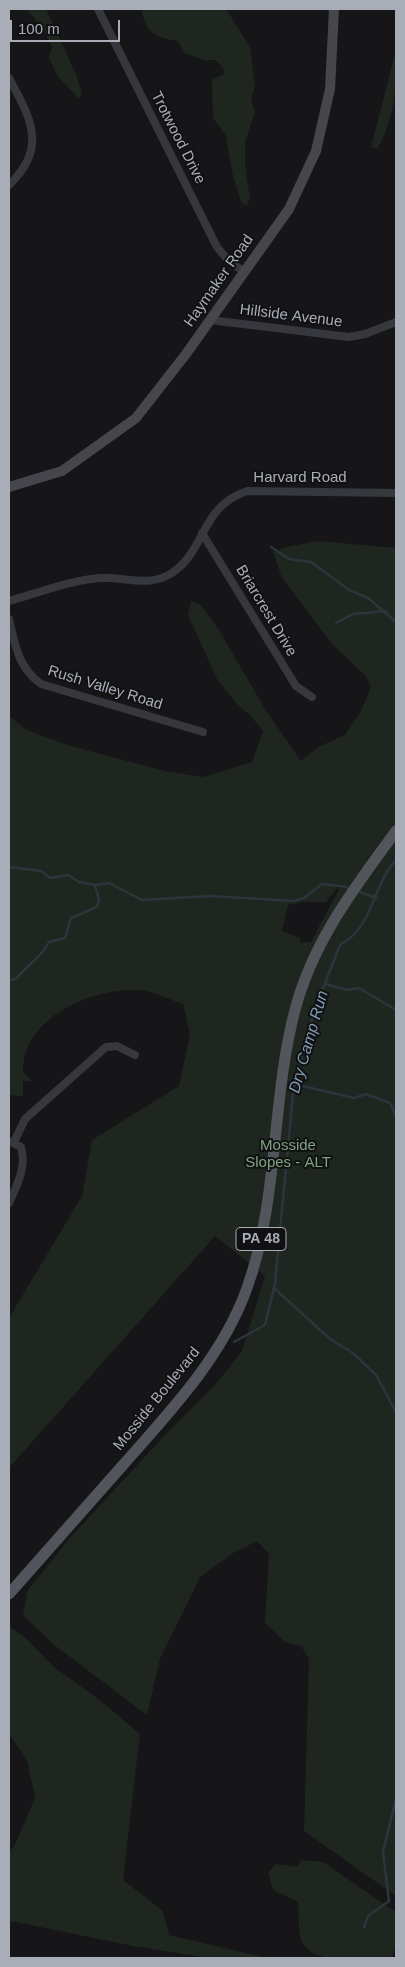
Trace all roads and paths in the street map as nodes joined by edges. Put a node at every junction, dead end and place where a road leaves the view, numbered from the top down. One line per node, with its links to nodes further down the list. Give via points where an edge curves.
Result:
1 (98, 9): 5 (street, Trotwood Drive, via 217,247)
2 (334, 9): 5 (main road, Haymaker Road, via 330,89 316,151 288,209)
3 (9, 78): 4 (street, via 26,110 34,141 29,160)
4 (9, 185)
5 (244, 272): 6 (main road, Haymaker Road)
6 (210, 320): 7 (street, Hillside Avenue, via 349,337); 8 (main road, Haymaker Road, via 136,418 62,471)
7 (396, 322)
8 (9, 487)
9 (396, 493): 10 (street, Harvard Road, via 247,491 231,496 219,506)
10 (202, 533): 11 (street, Harvard Road, via 184,562 159,579 132,582 98,578); 13 (street, Briarcrest Drive, via 296,686)
11 (9, 601)
12 (9, 619): 14 (street, Rush Valley Road, via 18,658 41,684)
13 (312, 697)
14 (203, 732)
15 (396, 831): 19 (main road, Mosside Boulevard / PA 48, via 341,907 317,948 302,985 288,1038 267,1214 246,1290 226,1333 190,1386)
16 (135, 1055): 17 (street, via 117,1046 106,1047 25,1119)
17 (12, 1141): 18 (street, via 21,1147 23,1168)
18 (9, 1203)
19 (9, 1594)

